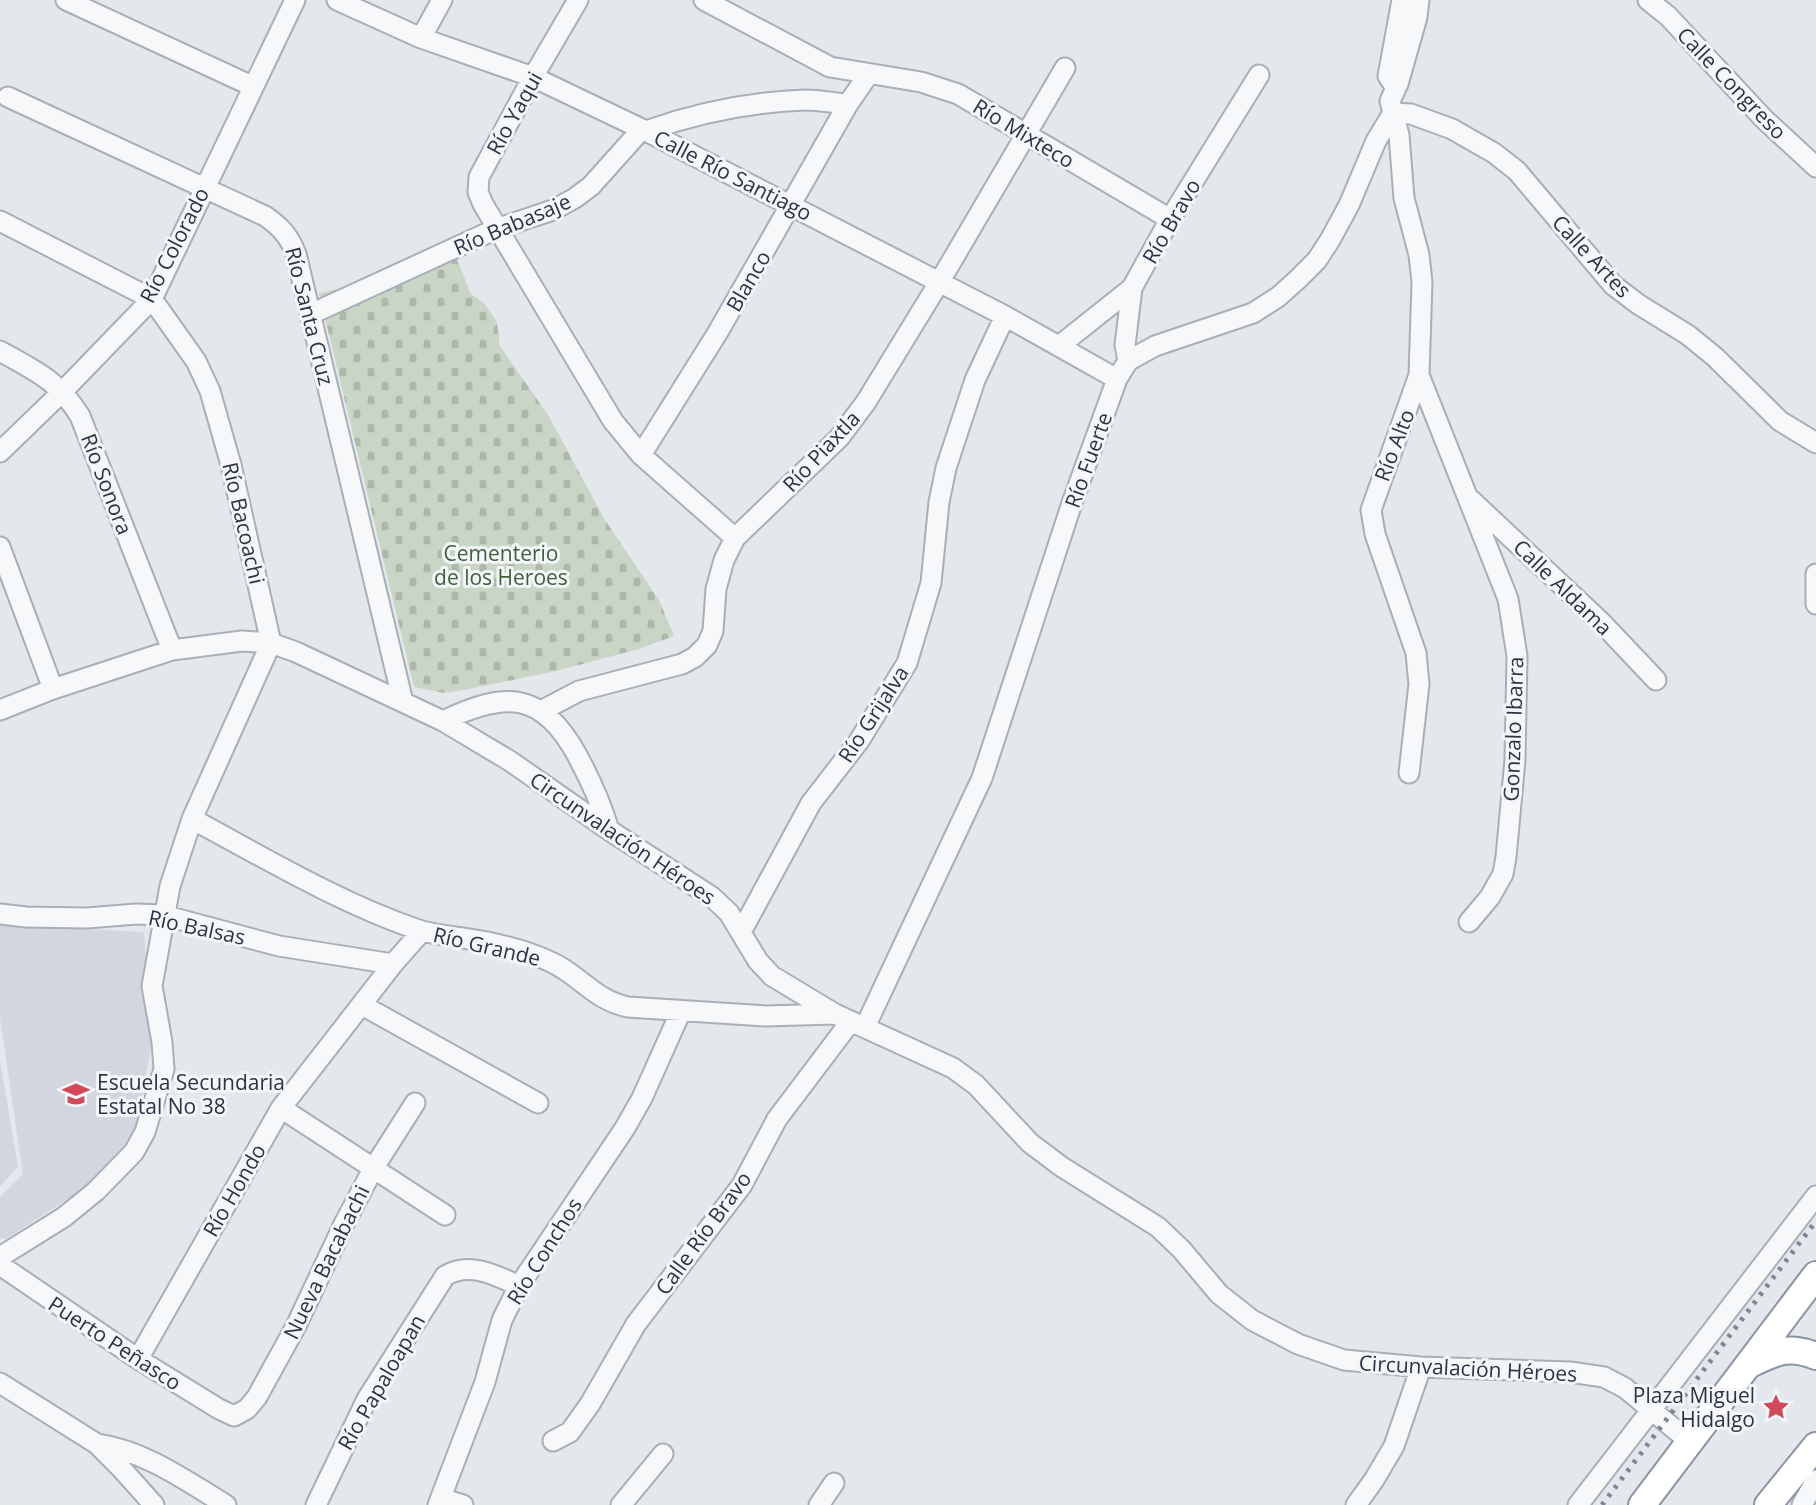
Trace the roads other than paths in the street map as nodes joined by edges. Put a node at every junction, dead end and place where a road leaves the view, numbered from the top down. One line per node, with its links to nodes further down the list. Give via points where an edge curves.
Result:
1 (66, 0): 15 (street)
2 (295, 0): 15 (street, Río Colorado)
3 (337, 0): 10 (street, Calle Río Santiago)
4 (442, 0): 10 (street)
5 (578, 0): 14 (street, Río Yaqui)
6 (704, 0): 12 (street, Río Mixteco, via 830,67)
7 (1402, 0): 16 (street, via 1388,76)
8 (1419, 0): 16 (street)
9 (1648, 0): 22 (street, Calle Congreso)
10 (421, 38): 14 (street, Calle Río Santiago)
11 (1065, 68): 21 (street, Río Piaxtla)
12 (867, 75): 18 (street, Blanco); 21 (street, Río Mixteco, via 940,87)
13 (1259, 75): 25 (street, Río Bravo)
14 (533, 77): 20 (street, Calle Río Santiago); 27 (street, Río Yaqui, via 479,177 478,192)
15 (252, 86): 23 (street, Río Colorado)
16 (1396, 88): 19 (street, via 1390,101)
17 (8, 97): 23 (street, Río Santa Cruz)
18 (848, 104): 20 (street, via 807,100 744,106); 24 (street, Blanco)
19 (1393, 113): 35 (street, via 1330,240 1297,280 1253,313 1155,346); 36 (street, Río Alto, via 1404,198 1422,282); 39 (street, Calle Artes, via 1411,114 1452,129 1494,153 1517,171 1613,285 1688,335 1780,421)
20 (644, 130): 24 (street, Calle Río Santiago); 27 (street, Río Babasaje, via 575,198)
21 (1024, 134): 25 (street, Río Mixteco); 28 (street, Río Piaxtla)
22 (1816, 167)
23 (204, 186): 30 (street, Río Colorado); 31 (street, Río Santa Cruz, via 280,226 296,254)
24 (792, 205): 28 (street, Calle Río Santiago); 41 (street, Blanco)
25 (1170, 219): 29 (street, Río Bravo)
26 (0, 221): 30 (street, Río Bacoachi)
27 (496, 229): 31 (street, Río Babasaje); 41 (street, Río Yaqui, via 613,421)
28 (940, 281): 32 (street, Calle Río Santiago); 43 (street, Río Piaxtla, via 839,438)
29 (1132, 288): 33 (street, Río Bravo); 35 (street, via 1125,345)
30 (152, 299): 38 (street, Río Colorado); 47 (street, Río Bacoachi, via 196,361 210,391)
31 (311, 314): 51 (street, Río Santa Cruz)
32 (1005, 316): 33 (street, Calle Río Santiago); 62 (street, Río Grijalva, via 975,380 946,468 931,583 907,663 859,741 811,803)
33 (1059, 346): 37 (street, Calle Río Santiago)
34 (0, 351): 38 (street, Río Sonora)
35 (1128, 361): 37 (street, Río Fuerte)
36 (1419, 375): 42 (street, Gonzalo Ibarra); 55 (street, Río Alto, via 1371,510 1416,653 1419,684)
37 (1117, 379): 66 (street, Río Fuerte, via 982,778)
38 (63, 391): 40 (street, Río Colorado); 48 (street, Río Sonora, via 80,416)
39 (1816, 443)
40 (0, 453)
41 (641, 454): 43 (street, Río Yaqui)
42 (1467, 497): 49 (street, Calle Aldama); 60 (street, Gonzalo Ibarra, via 1508,599 1518,679 1503,874)
43 (735, 538): 53 (street, Río Piaxtla, via 716,589 713,631 695,657 579,691)
44 (0, 547): 50 (street)
45 (1816, 574): 46 (street)
46 (1816, 604)
47 (271, 643): 48 (street, Circunvalación Héroes, via 242,641); 51 (street, Circunvalación Héroes); 56 (street)
48 (172, 650): 50 (street, Circunvalación Héroes)
49 (1656, 680)
50 (54, 689): 52 (street, Circunvalación Héroes)
51 (404, 702): 54 (street, Circunvalación Héroes)
52 (0, 710)
53 (543, 710): 54 (street, via 520,702 497,702); 57 (street, via 578,756)
54 (443, 721): 57 (street, Circunvalación Héroes, via 510,761)
55 (1409, 773)
56 (192, 819): 59 (street); 61 (street, Río Grande, via 353,904)
57 (608, 830): 62 (street, Circunvalación Héroes, via 712,897 729,912)
58 (0, 914): 59 (street, Río Balsas, via 75,918)
59 (163, 915): 63 (street, Río Balsas, via 279,946); 73 (street, via 152,986 164,1069 145,1132 134,1152 96,1191)
60 (1469, 922)
61 (422, 931): 63 (street, Río Hondo); 65 (street, Río Grande, via 487,942 551,961 614,1004)
62 (741, 932): 66 (street, Circunvalación Héroes, via 772,976)
63 (393, 964): 64 (street, Río Hondo)
64 (362, 1005): 68 (street); 69 (street, Río Hondo)
65 (681, 1011): 66 (street, Río Grande); 76 (street, Río Conchos, via 625,1128)
66 (850, 1021): 79 (street, Circunvalación Héroes, via 953,1068 976,1085 1030,1143 1158,1227 1219,1294 1252,1320 1343,1360); 84 (street, Calle Río Bravo, via 777,1119 742,1185 636,1324 590,1404 570,1432)
67 (415, 1103): 70 (street, Nueva Bacabachi)
68 (538, 1103)
69 (281, 1108): 70 (street); 78 (street, Río Hondo)
70 (373, 1169): 72 (street); 83 (street, Nueva Bacabachi, via 257,1397)
71 (1816, 1196): 82 (street)
72 (445, 1215)
73 (0, 1257)
74 (0, 1265): 78 (street, Puerto Peñasco)
75 (1816, 1275): 80 (highway)
76 (519, 1286): 92 (street, Río Conchos, via 502,1320 485,1382); 95 (street, Río Papaloapan, via 485,1271 459,1269 445,1276 367,1399)
77 (1816, 1356): 80 (highway, via 1788,1350)
78 (138, 1359): 83 (street, Puerto Peñasco)
79 (1421, 1367): 82 (street, Circunvalación Héroes, via 1604,1377); 99 (street, via 1394,1446)
80 (1744, 1367): 85 (highway)
81 (0, 1383): 86 (street)
82 (1653, 1409): 85 (street, Circunvalación Héroes); 100 (street)
83 (234, 1416)
84 (553, 1441)
85 (1690, 1442): 101 (highway)
86 (97, 1444): 93 (street); 94 (street, via 145,1457)
87 (1816, 1446): 102 (highway)
88 (663, 1454): 97 (street)
89 (1816, 1464): 103 (highway)
90 (1816, 1480): 104 (street)
91 (834, 1483): 98 (street)
92 (439, 1502): 96 (street)
93 (154, 1505)
94 (226, 1505)
95 (316, 1505)
96 (463, 1505)
97 (621, 1505)
98 (819, 1505)
99 (1356, 1505)
100 (1578, 1505)
101 (1642, 1505)
102 (1768, 1505)
103 (1781, 1505)
104 (1802, 1505)

